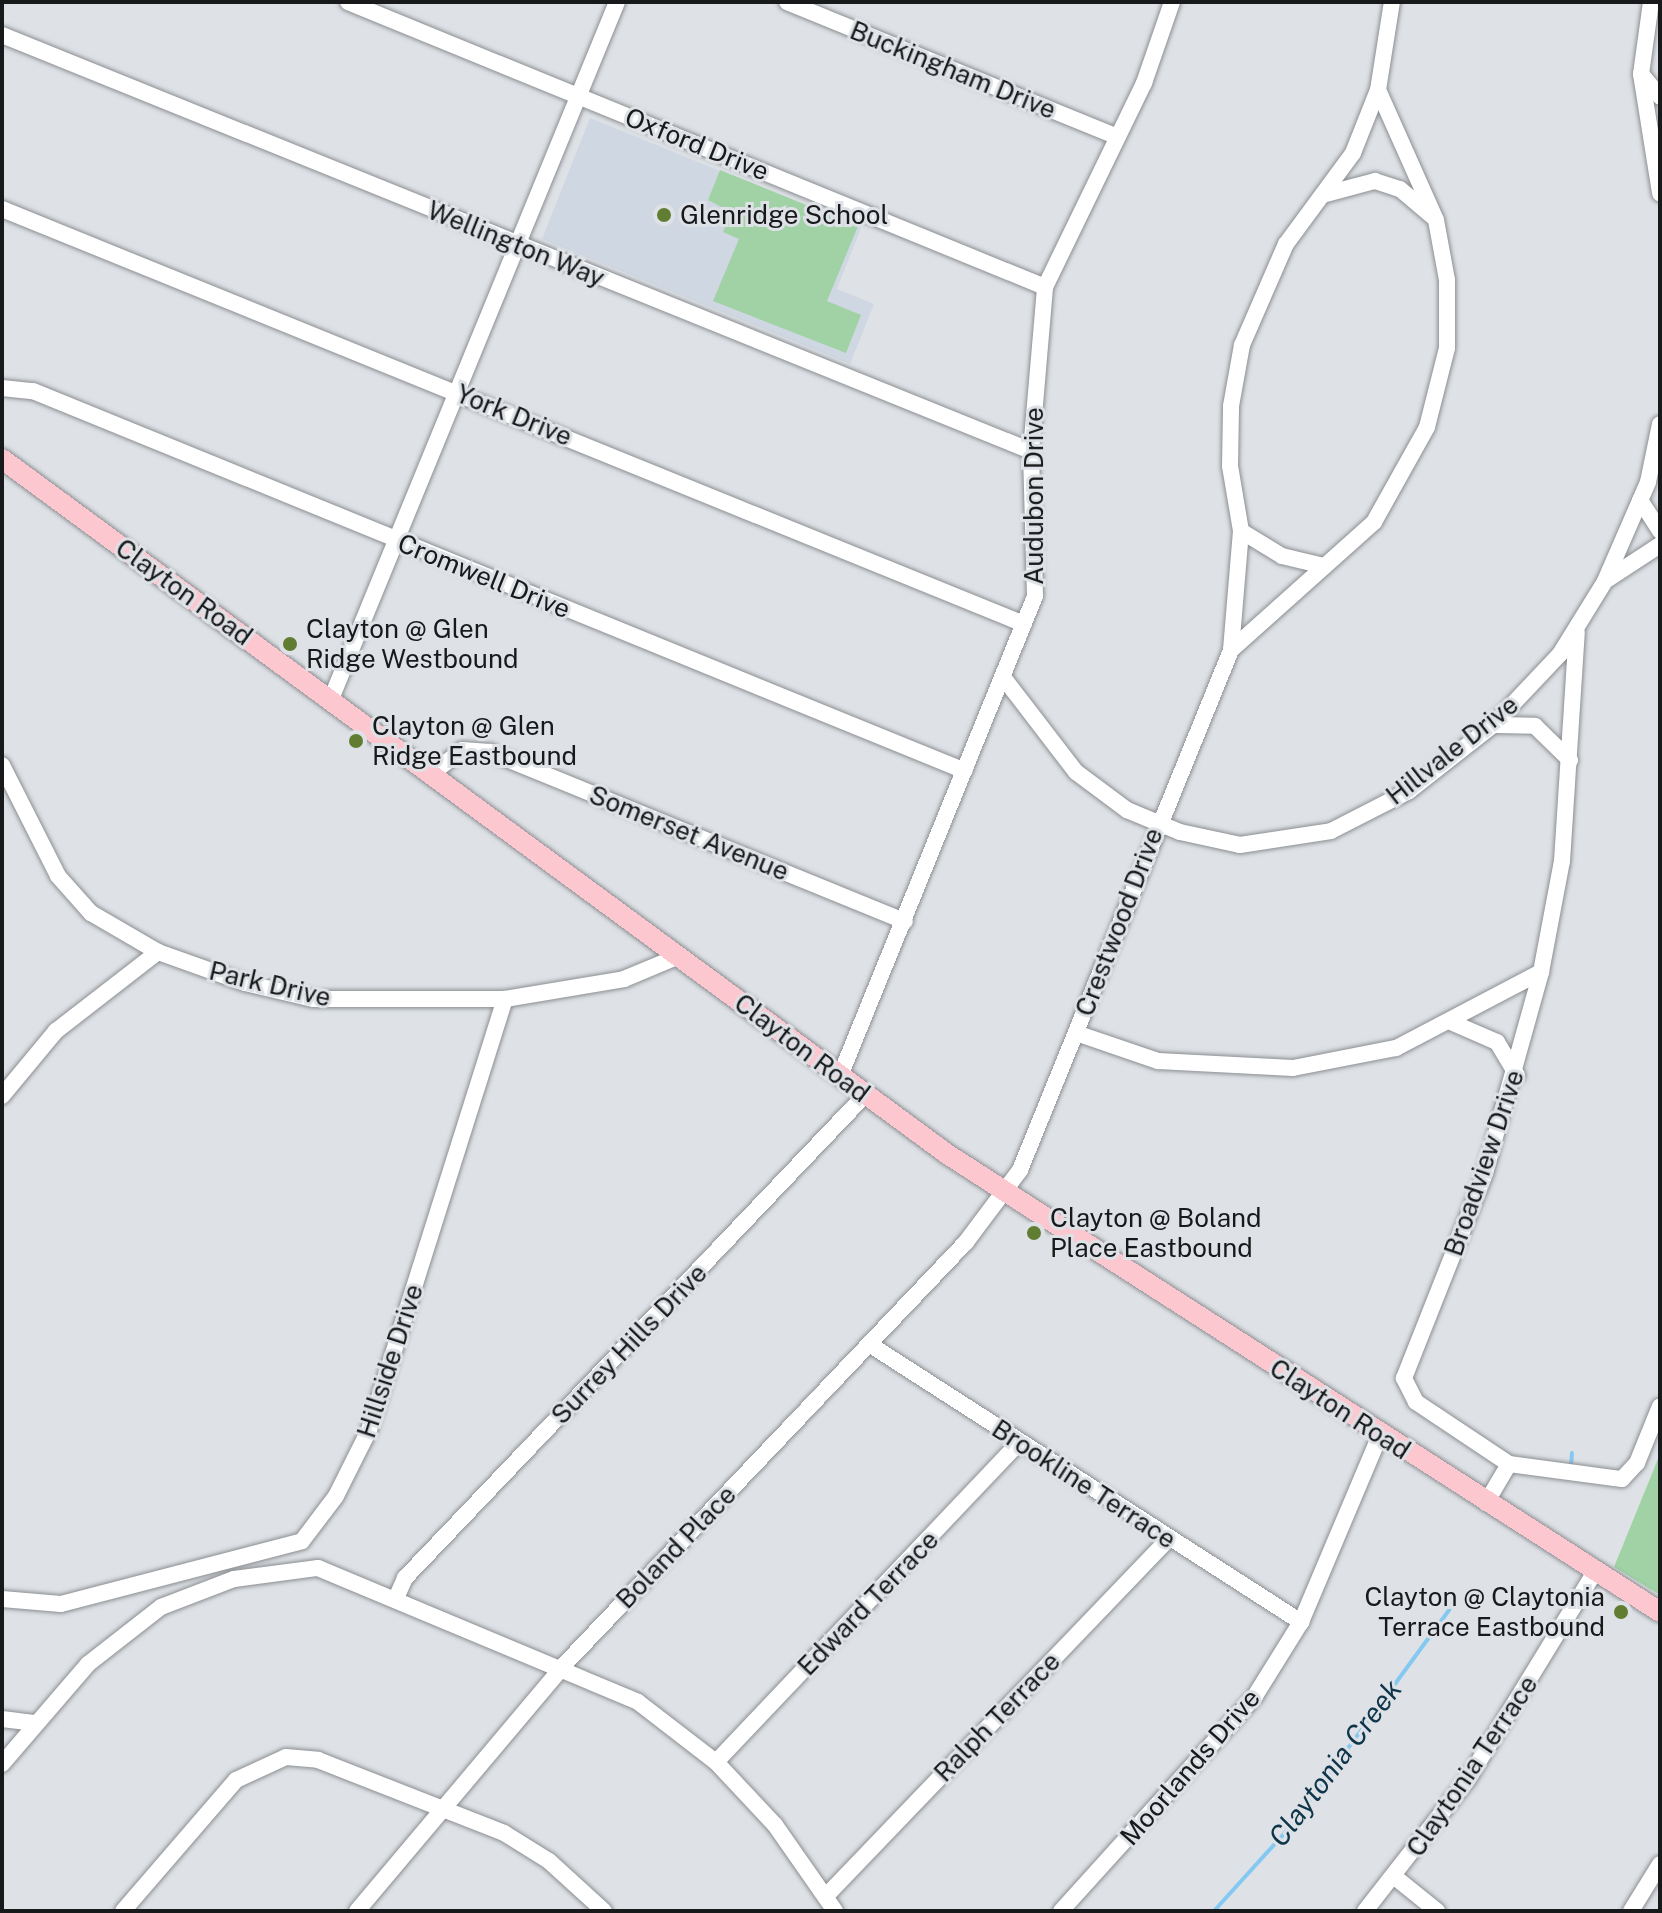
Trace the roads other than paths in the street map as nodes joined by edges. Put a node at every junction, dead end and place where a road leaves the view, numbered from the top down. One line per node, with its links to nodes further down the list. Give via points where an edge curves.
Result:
1 (348, 2): 10 (street, Oxford Drive)
2 (617, 2): 10 (street)
3 (787, 2): 12 (street, Buckingham Drive)
4 (1172, 2): 12 (street, Audubon Drive)
5 (1392, 2): 9 (street, Crestwood Drive)
6 (1651, 2): 8 (street)
7 (2, 35): 18 (street, Wellington Way)
8 (1641, 74): 11 (street); 13 (street)
9 (1378, 90): 15 (street, Crestwood Drive, via 1353,153); 17 (street, Crestwood Drive)
10 (580, 96): 18 (street); 19 (street, Oxford Drive)
11 (1660, 97)
12 (1118, 137): 19 (street, Audubon Drive)
13 (1658, 170): 14 (street)
14 (1660, 193)
15 (1322, 196): 17 (street, via 1351,182 1375,181 1400,189); 26 (street, Crestwood Drive, via 1258,295 1242,345 1230,466)
16 (2, 209): 21 (street, York Drive)
17 (1436, 220): 30 (street, Crestwood Drive, via 1447,280 1447,348 1427,427 1374,522)
18 (520, 246): 21 (street); 23 (street, Wellington Way)
19 (1045, 287): 23 (street, Audubon Drive)
20 (2, 388): 28 (street, Cromwell Drive, via 33,391)
21 (460, 393): 28 (street); 32 (street, York Drive)
22 (1660, 424): 25 (street, Hillvale Drive)
23 (1031, 451): 32 (street, Audubon Drive, via 1037,584)
24 (2, 459): 36 (main road, Clayton Road)
25 (1640, 500): 27 (street); 31 (street, Hillvale Drive)
26 (1241, 531): 30 (street, via 1282,556); 34 (street, Crestwood Drive)
27 (1660, 531)
28 (399, 541): 36 (street); 40 (street, Cromwell Drive)
29 (1660, 545): 31 (street)
30 (1324, 566): 34 (street, Crestwood Drive)
31 (1605, 581): 33 (street, Hillvale Drive)
32 (1024, 624): 35 (street, Audubon Drive)
33 (1577, 632): 37 (street, Hillvale Drive); 38 (street, Broadview Drive)
34 (1231, 650): 42 (street, Crestwood Drive)
35 (1003, 677): 40 (street, Audubon Drive); 42 (street, Hillvale Drive, via 1076,772)
36 (331, 699): 41 (main road, Clayton Road)
37 (1492, 726): 38 (street, via 1535,726); 42 (street, Hillvale Drive, via 1409,791 1302,841 1240,845)
38 (1570, 760): 46 (street, Broadview Drive)
39 (2, 765): 44 (street, Park Drive, via 67,889 103,923)
40 (965, 771): 43 (street, Audubon Drive)
41 (432, 773): 43 (street, Somerset Avenue, via 462,750 490,752); 45 (main road, Clayton Road)
42 (1156, 823): 49 (street, Crestwood Drive)
43 (905, 921): 51 (street, Audubon Drive)
44 (158, 952): 47 (street, Park Drive, via 314,999); 53 (street, via 56,1031)
45 (679, 956): 47 (street, Park Drive, via 624,979); 51 (main road, Clayton Road)
46 (1541, 972): 48 (street); 50 (street, Broadview Drive)
47 (505, 999): 65 (street, Hillside Drive, via 388,1378 336,1496 302,1541 132,1589 40,1606)
48 (1453, 1023): 49 (street, via 1396,1048 1293,1068 1158,1061); 50 (street, via 1497,1042)
49 (1076, 1033): 54 (street, Crestwood Drive)
50 (1517, 1075): 59 (street, Broadview Drive, via 1404,1378 1416,1402)
51 (840, 1076): 52 (main road, Clayton Road)
52 (865, 1095): 54 (main road, Clayton Road); 63 (street, Surrey Hills Drive, via 405,1578)
53 (2, 1096)
54 (1005, 1194): 55 (street, Boland Place); 57 (main road, Clayton Road)
55 (869, 1344): 58 (street, Brookline Terrace); 69 (street, Boland Place)
56 (1660, 1406): 59 (street, via 1637,1463 1622,1479)
57 (1380, 1435): 60 (main road, Clayton Road); 67 (street, Moorlands Drive)
58 (1019, 1443): 61 (street, Brookline Terrace); 72 (street, Edward Terrace)
59 (1509, 1464): 60 (street)
60 (1486, 1503): 62 (main road, Clayton Road)
61 (1168, 1539): 67 (street, Brookline Terrace); 77 (street, Ralph Terrace)
62 (1594, 1573): 64 (main road, Clayton Road); 76 (street, Claytonia Terrace, via 1468,1779)
63 (397, 1596): 69 (street); 71 (street, via 318,1568 194,1592 130,1627)
64 (1630, 1596): 66 (main road, Clayton Road); 68 (main road, Clayton Road)
65 (2, 1599)
66 (1660, 1612)
67 (1301, 1622): 82 (street, Moorlands Drive, via 1227,1732)
68 (1660, 1622)
69 (563, 1666): 72 (street, via 638,1702); 74 (street, Boland Place)
70 (2, 1719): 71 (street)
71 (36, 1723): 73 (street)
72 (716, 1762): 77 (street)
73 (2, 1764)
74 (442, 1811): 78 (street, via 318,1760 262,1763 236,1780); 79 (street, Boland Place); 80 (street, via 504,1833 549,1861)
75 (1660, 1864): 85 (street)
76 (1396, 1878): 83 (street, Claytonia Terrace); 84 (street)
77 (827, 1895): 81 (street)
78 (123, 1911)
79 (357, 1911)
80 (604, 1911)
81 (835, 1911)
82 (1061, 1911)
83 (1365, 1911)
84 (1437, 1911)
85 (1631, 1911)

